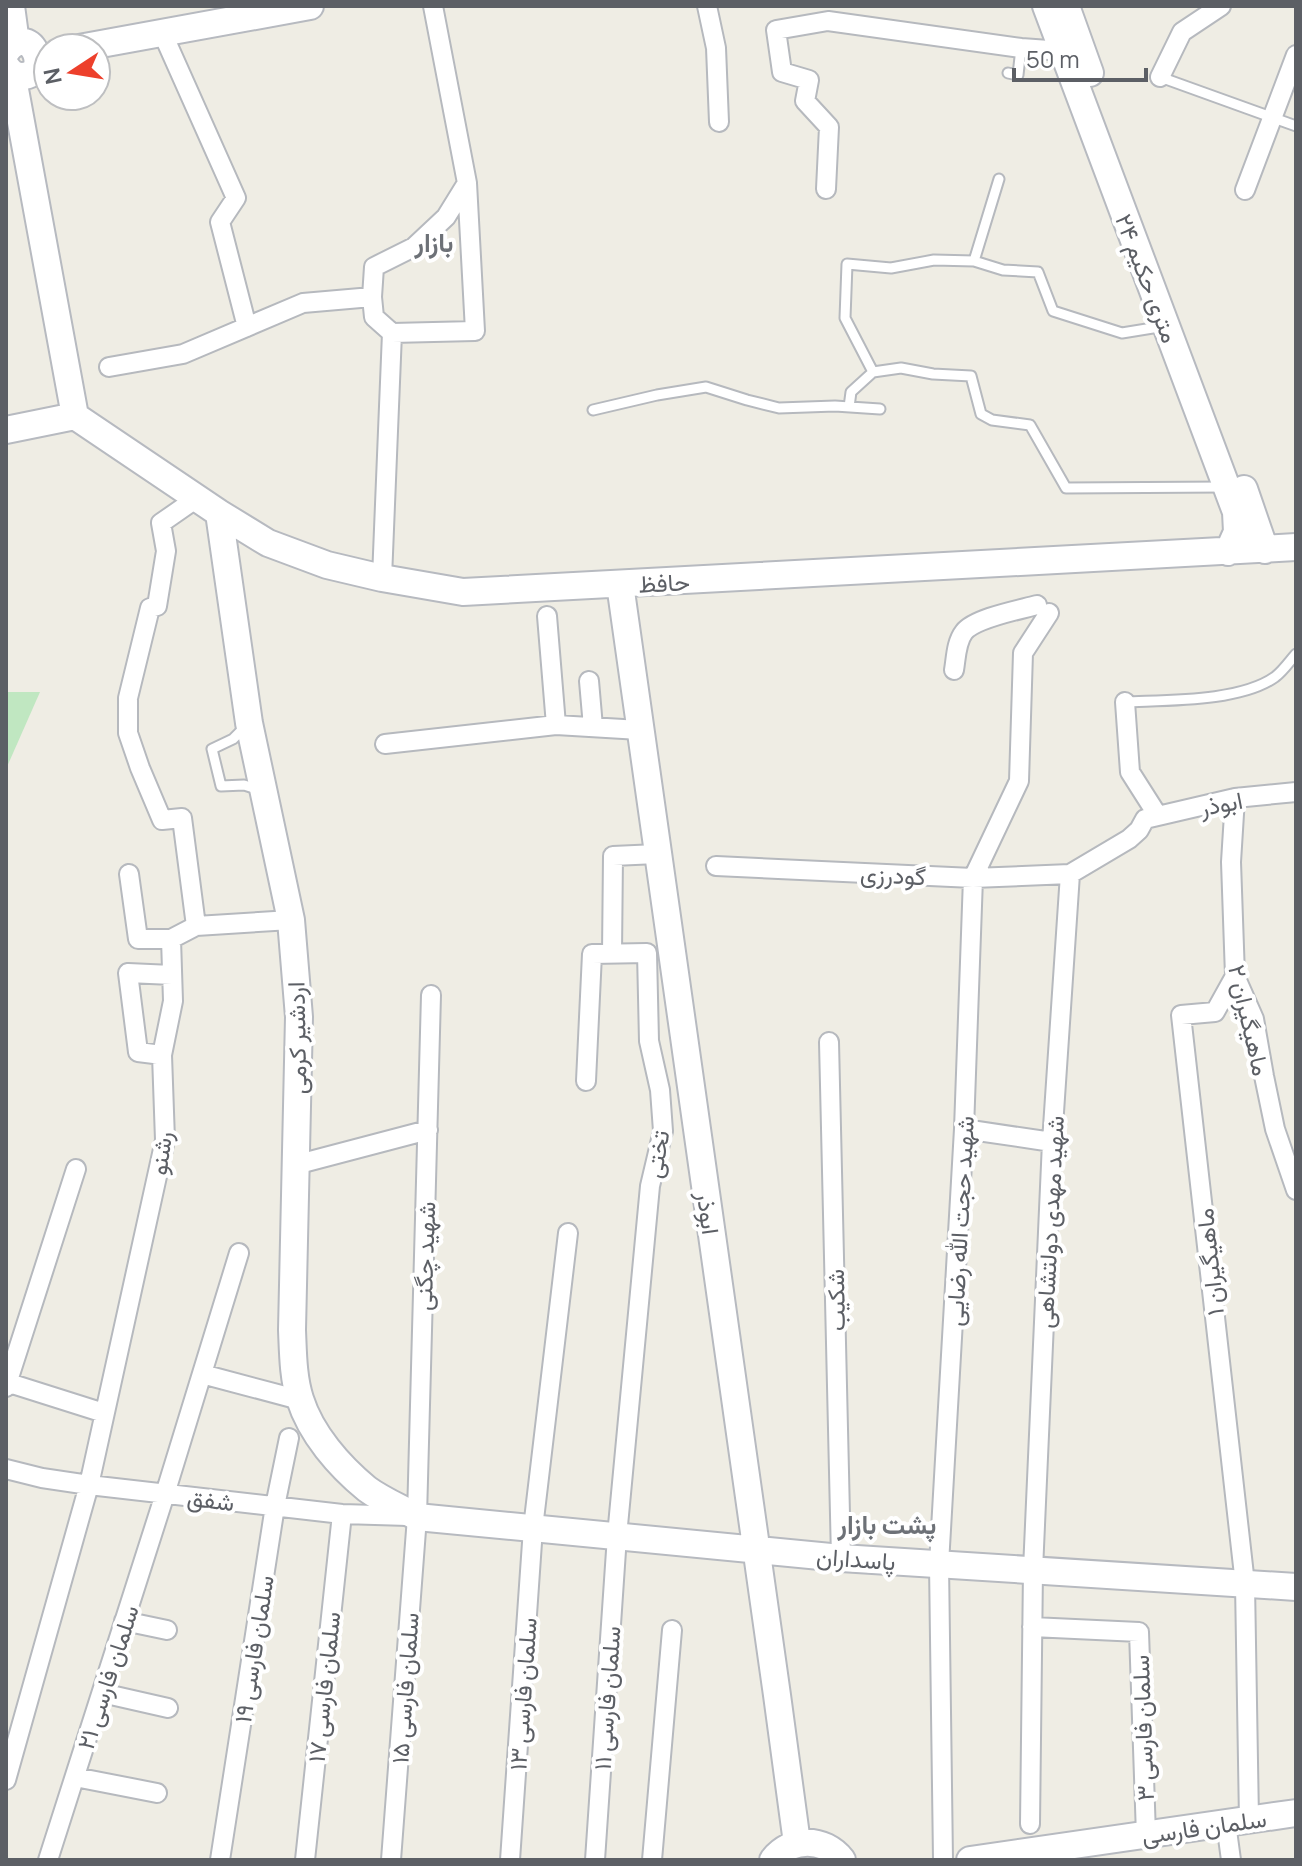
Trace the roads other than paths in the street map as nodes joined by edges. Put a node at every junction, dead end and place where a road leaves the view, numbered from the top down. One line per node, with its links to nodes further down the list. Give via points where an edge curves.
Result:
1 (11, 6): 13 (main road)
2 (310, 6): 8 (main road)
3 (433, 6): 20 (street)
4 (707, 6): 17 (street, via 716,48)
5 (1046, 6): 11 (main road, ۲۴ متری حکیم)
6 (1066, 6): 38 (main road, ۲۴ متری حکیم)
7 (1221, 6): 15 (street, via 1182,32)
8 (162, 32): 9 (main road); 26 (street, via 236,198 220,222)
9 (112, 42)
10 (1021, 48): 11 (street); 14 (lane, via 1018,75); 21 (street, via 828,21 776,30 782,72 809,80 805,101 829,127)
11 (1063, 51): 25 (main road, ۲۴ متری حکیم)
12 (1296, 55): 16 (street)
13 (21, 57): 33 (main road)
14 (1008, 73)
15 (1160, 77): 16 (lane)
16 (1273, 118): 18 (lane); 22 (street)
17 (719, 122)
18 (1296, 126)
19 (999, 179): 23 (lane)
20 (467, 183): 24 (street, via 446,217 414,247 374,267); 27 (street, via 475,331)
21 (826, 189)
22 (1245, 190)
23 (974, 261): 25 (lane, via 1038,272 1053,311 1122,333); 29 (lane, via 934,260 891,268 847,264 845,318)
24 (372, 297): 26 (street, via 303,303); 27 (street, via 374,317)
25 (1166, 326): 35 (main road, ۲۴ متری حکیم)
26 (247, 327): 28 (street, via 183,354)
27 (392, 333): 40 (street)
28 (109, 367)
29 (873, 372): 30 (lane, via 851,392); 35 (lane, via 901,368 971,376 981,414 1030,425 1066,488)
30 (849, 407): 31 (lane); 32 (lane, via 779,408 706,387)
31 (880, 409)
32 (593, 410)
33 (75, 416): 34 (main road); 36 (main road, حافظ)
34 (6, 430)
35 (1227, 487): 39 (main road, ۲۴ متری حکیم, via 1237,532)
36 (208, 505): 40 (main road, حافظ, via 268,543); 47 (main road, اردشیر کرمی); 62 (street, via 161,523 166,551 157,606 150,608 128,698 128,733 162,820 182,818)
37 (1296, 547): 38 (main road, حافظ)
38 (1265, 550): 39 (main road, حافظ)
39 (1228, 552): 41 (main road, حافظ)
40 (382, 578): 41 (main road, حافظ, via 463,592)
41 (620, 584): 50 (main road, ابوذر)
42 (547, 616): 48 (street)
43 (1296, 654): 46 (lane, via 1272,680 1242,692)
44 (954, 670): 60 (street, via 964,631 988,618 1043,609 1023,653 1019,781)
45 (589, 681): 49 (street)
46 (1125, 702): 55 (street, via 1130,772)
47 (249, 723): 52 (main road, اردشیر کرمی); 52 (lane, via 212,749 217,775 221,786)
48 (556, 725): 49 (street); 51 (street)
49 (593, 727): 50 (street)
50 (640, 730): 56 (main road, ابوذر)
51 (385, 744)
52 (265, 791): 61 (main road, اردشیر کرمی)
53 (1296, 792): 54 (street, ابوذر)
54 (1235, 798): 55 (street, ابوذر); 66 (street, ماهیگیران ۲)
55 (1158, 816): 59 (street, ابوذر, via 1145,819 1129,839)
56 (657, 854): 64 (street, via 613,856); 92 (main road, ابوذر)
57 (716, 866): 60 (street, گودرزی)
58 (129, 874): 63 (street, via 138,939)
59 (1070, 874): 60 (street, گودرزی); 73 (street, شهید مهدی دولتشاهی)
60 (973, 878): 71 (street, شهید حجت الله رضایی)
61 (291, 920): 62 (street); 74 (main road, اردشیر کرمی, via 299,1017)
62 (196, 926): 63 (street)
63 (171, 939): 65 (street, رشنو)
64 (612, 953): 70 (street, via 592,954); 91 (street, تختی, via 647,953 649,1041 663,1131 650,1186)
65 (172, 975): 69 (street, رشنو, via 173,1001); 69 (street, via 128,973 138,1052)
66 (1235, 976): 76 (street, ماهیگیران ۲, via 1254,1019 1275,1129); 96 (street, ماهیگیران ۱, via 1215,1012 1181,1015)
67 (431, 995): 72 (street, شهید چگنی)
68 (829, 1042): 93 (street, شکیب)
69 (162, 1055): 82 (street, رشنو, via 165,1140)
70 (586, 1081)
71 (964, 1129): 73 (street); 94 (street, شهید حجت الله رضایی)
72 (428, 1130): 74 (street); 89 (street, شهید چگنی)
73 (1052, 1142): 95 (street, شهید مهدی دولتشاهی)
74 (295, 1165): 81 (main road, اردشیر کرمی, via 292,1330)
75 (76, 1169): 80 (street)
76 (1296, 1190)
77 (568, 1233): 90 (street, سلمان فارسی ۱۳)
78 (239, 1253): 79 (street, سلمان فارسی ۲۱)
79 (202, 1374): 81 (street); 86 (street, سلمان فارسی ۲۱)
80 (6, 1384): 82 (street)
81 (300, 1400): 89 (main road, اردشیر کرمی, via 335,1459 369,1490)
82 (104, 1413): 85 (street, رشنو)
83 (289, 1438): 87 (street, سلمان فارسی ۱۹)
84 (6, 1469): 85 (street, شفق)
85 (89, 1485): 86 (street, شفق); 105 (street, رشنو)
86 (165, 1494): 87 (street, شفق); 98 (street, سلمان فارسی ۲۱)
87 (275, 1506): 88 (street, شفق); 115 (street, سلمان فارسی ۱۹)
88 (342, 1514): 89 (street, شفق); 116 (street, سلمان فارسی ۱۷)
89 (417, 1517): 90 (main road, پاسداران); 117 (street, سلمان فارسی ۱۵)
90 (533, 1528): 91 (main road, پاسداران); 118 (street, سلمان فارسی ۱۳)
91 (617, 1536): 92 (main road, پاسداران); 119 (street, سلمان فارسی ۱۱)
92 (758, 1550): 93 (main road, پاسداران); 111 (main road, ابوذر)
93 (841, 1558): 94 (main road, پاسداران)
94 (939, 1564): 95 (main road, پاسداران); 123 (street, شهید حجت الله رضایی)
95 (1033, 1570): 96 (main road, پاسداران); 99 (street, شهید مهدی دولتشاهی)
96 (1245, 1584): 97 (main road, پاسداران); 108 (street)
97 (1296, 1587)
98 (124, 1621): 100 (street); 102 (street, سلمان فارسی ۲۱)
99 (1032, 1627): 109 (street, شهید مهدی دولتشاهی); 110 (street, سلمان فارسی ۳, via 1139,1632)
100 (167, 1630)
101 (672, 1630): 120 (street)
102 (102, 1693): 103 (street); 104 (street, سلمان فارسی ۲۱)
103 (168, 1708)
104 (75, 1777): 106 (street); 113 (street, سلمان فارسی ۲۱)
105 (6, 1780)
106 (157, 1793)
107 (1296, 1813): 108 (main road, سلمان فارسی)
108 (1237, 1822): 110 (main road, سلمان فارسی); 125 (street)
109 (1030, 1824)
110 (1146, 1835): 112 (main road, سلمان فارسی)
111 (797, 1843): 121 (main road); 122 (main road, via 825,1845)
112 (1092, 1851): 124 (main road, سلمان فارسی)
113 (49, 1858): 114 (street)
114 (69, 1860)
115 (220, 1860)
116 (305, 1860)
117 (391, 1860)
118 (510, 1860)
119 (595, 1860)
120 (652, 1860)
121 (773, 1860)
122 (842, 1860)
123 (943, 1860)
124 (970, 1860)
125 (1231, 1860)

